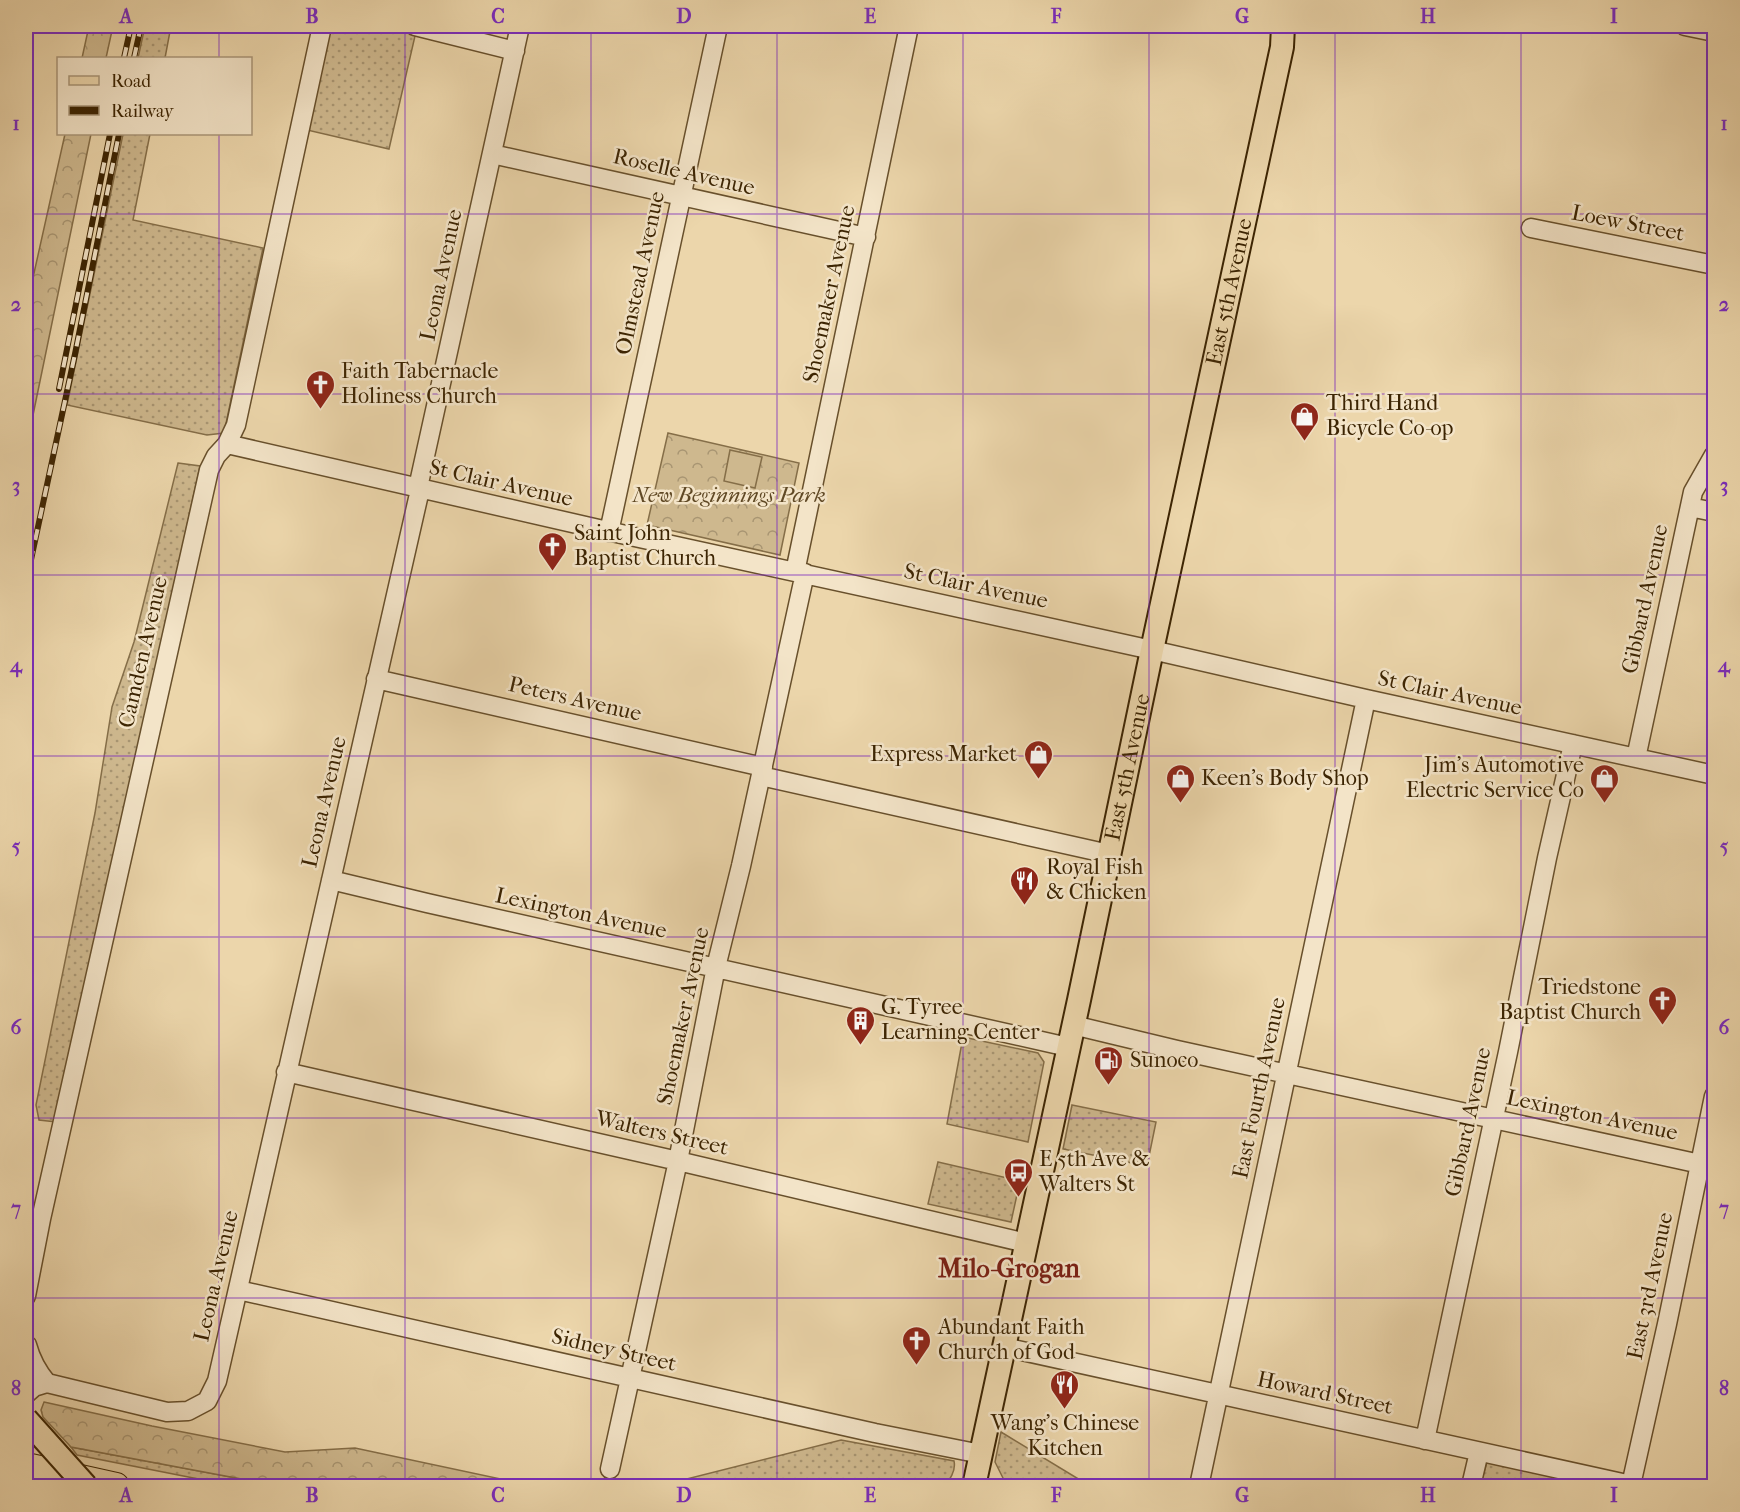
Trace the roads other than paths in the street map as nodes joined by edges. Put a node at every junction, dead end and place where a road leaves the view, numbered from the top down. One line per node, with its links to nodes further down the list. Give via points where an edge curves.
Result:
1 (322, 26): 16 (street, Camden Avenue, via 246,382 236,425)
2 (415, 26): 10 (street)
3 (520, 26): 10 (street, Leona Avenue)
4 (718, 26): 12 (street, Olmstead Avenue)
5 (909, 26): 14 (street, Shoemaker Avenue)
6 (1293, 26): 9 (main road, East 5th Avenue)
7 (1685, 26): 8 (street)
8 (1714, 32)
9 (1283, 36): 23 (main road, East 5th Avenue)
10 (514, 51): 11 (street, Leona Avenue)
11 (492, 154): 12 (street, Roselle Avenue); 18 (street, Leona Avenue)
12 (681, 196): 14 (street, Roselle Avenue); 21 (street, Olmstead Avenue)
13 (1531, 228): 15 (street, Loew Street)
14 (866, 237): 22 (street, Shoemaker Avenue)
15 (1714, 265)
16 (227, 444): 18 (street, St Clair Avenue); 42 (street, Camden Avenue, via 209,471)
17 (1714, 455): 19 (street, Gibbard Avenue, via 1693,492)
18 (419, 489): 21 (street, St Clair Avenue); 24 (street, Leona Avenue)
19 (1690, 507): 20 (street); 27 (street, Gibbard Avenue)
20 (1714, 512)
21 (609, 532): 22 (street, St Clair Avenue)
22 (800, 573): 23 (street, St Clair Avenue); 28 (street, Shoemaker Avenue)
23 (1152, 650): 25 (street, St Clair Avenue); 30 (main road, East 5th Avenue)
24 (376, 679): 28 (street, Peters Avenue); 31 (street, Leona Avenue)
25 (1366, 699): 26 (street, St Clair Avenue); 35 (street, East Fourth Avenue)
26 (1573, 744): 27 (street, St Clair Avenue); 37 (street, Gibbard Avenue)
27 (1636, 758): 29 (street, St Clair Avenue)
28 (762, 771): 30 (street, Peters Avenue); 32 (street, Shoemaker Avenue)
29 (1714, 775)
30 (1109, 855): 33 (main road, East 5th Avenue)
31 (331, 880): 32 (street, Lexington Avenue); 34 (street, Leona Avenue)
32 (716, 967): 33 (street, Lexington Avenue); 38 (street, Shoemaker Avenue)
33 (1070, 1036): 35 (street, Lexington Avenue, via 1177,1050); 40 (main road, East 5th Avenue)
34 (286, 1072): 38 (street, Walters Street); 41 (street, Leona Avenue)
35 (1286, 1073): 37 (street, Lexington Avenue); 48 (street, East Fourth Avenue)
36 (1714, 1096): 39 (street, East 3rd Avenue)
37 (1494, 1118): 39 (street, Lexington Avenue); 50 (street, Gibbard Avenue)
38 (678, 1161): 40 (street, Walters Street); 45 (street, Shoemaker Avenue)
39 (1707, 1165): 60 (street, East 3rd Avenue, via 1667,1324)
40 (1026, 1243): 44 (main road, East 5th Avenue)
41 (238, 1290): 45 (street, Sidney Street); 46 (street, Leona Avenue, via 217,1381 207,1401 188,1411 167,1412)
42 (26, 1296)
43 (26, 1341): 46 (street, via 37,1371)
44 (1004, 1347): 48 (street, Howard Street); 52 (main road, East 5th Avenue)
45 (631, 1378): 52 (street, Sidney Street); 54 (street, Shoemaker Avenue)
46 (47, 1383): 47 (street)
47 (26, 1394)
48 (1218, 1395): 50 (street, Howard Street); 58 (street, East Fourth Avenue)
49 (26, 1419): 55 (main road, bridge)
50 (1425, 1440): 51 (street, Howard Street)
51 (1479, 1452): 59 (street); 60 (street, Howard Street)
52 (981, 1454): 57 (main road, East 5th Avenue)
53 (26, 1466): 56 (highway)
54 (609, 1468)
55 (86, 1486)
56 (116, 1486)
57 (974, 1486)
58 (1199, 1486)
59 (1471, 1486)
60 (1633, 1486)

